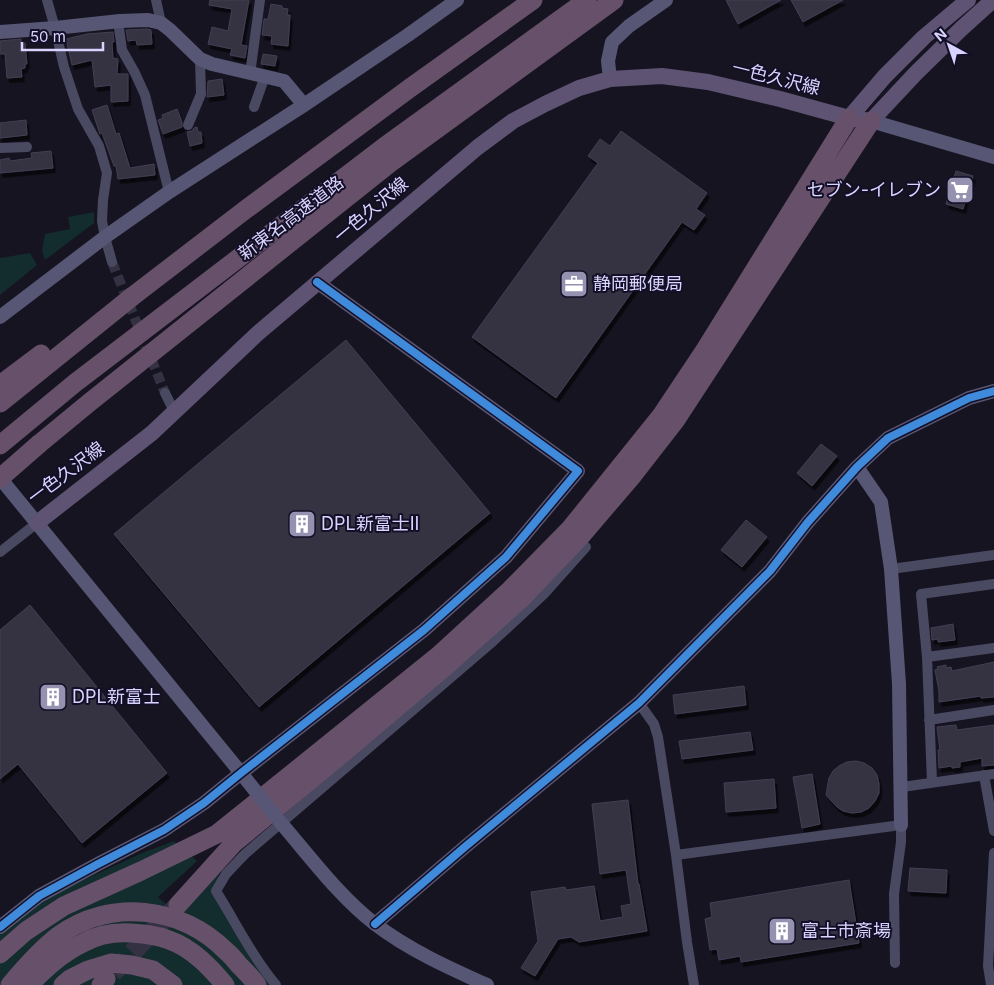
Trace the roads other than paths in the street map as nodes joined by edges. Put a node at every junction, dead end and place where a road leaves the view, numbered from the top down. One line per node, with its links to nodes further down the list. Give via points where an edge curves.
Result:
1 (47, 0): 13 (street)
2 (156, 0): 12 (street)
3 (260, 0): 16 (street)
4 (458, 0): 19 (street)
5 (533, 0): 28 (highway, 新東名高速道路)
6 (587, 0): 38 (highway, 新東名高速道路, via 384,147 74,383)
7 (614, 0): 40 (highway, bridge, via 390,162)
8 (666, 0): 18 (street, via 612,42 608,61)
9 (968, 0): 21 (main road, via 924,37)
10 (994, 0): 22 (main road)
11 (118, 21): 12 (street); 13 (street); 27 (street, via 122,50 145,95)
12 (161, 23): 15 (street)
13 (55, 28): 14 (street); 29 (street, via 78,109 99,146 107,173 102,200)
14 (0, 32)
15 (200, 59): 16 (street); 23 (street, via 201,94)
16 (250, 74): 17 (street)
17 (265, 76): 19 (street, via 284,81); 20 (street)
18 (610, 79): 21 (main road, 一色久沢線, via 662,76 708,82); 31 (main road, 一色久沢線, via 579,88 514,121 478,147)
19 (304, 105): 27 (street)
20 (254, 107)
21 (849, 118): 22 (main road, 一色久沢線); 65 (highway, via 706,350 661,416 570,529 510,590 438,656 217,834 64,906 26,931)
22 (870, 121): 26 (street); 62 (highway, via 675,421 580,537 515,604 447,665 234,843)
23 (188, 125)
24 (27, 146): 25 (street)
25 (0, 148)
26 (994, 157)
27 (169, 192): 29 (street)
28 (245, 210): 33 (highway, via 111,302); 36 (highway, 新東名高速道路)
29 (105, 237): 30 (street); 32 (street)
30 (112, 262)
31 (317, 282): 37 (main road, 一色久沢線); 52 (street, via 578,471 506,556 424,630)
32 (0, 317)
33 (0, 385)
34 (994, 392): 39 (street, via 969,398 888,438)
35 (165, 393): 37 (street)
36 (0, 403)
37 (174, 411): 41 (main road, 一色久沢線, via 152,433)
38 (0, 445)
39 (857, 467): 45 (street, via 881,502); 49 (street, via 770,571)
40 (0, 478): 41 (street, 一色久沢線)
41 (37, 523): 43 (street); 52 (street)
42 (586, 547): 56 (street, via 545,593 490,644)
43 (0, 552)
44 (994, 554): 45 (street)
45 (891, 569): 55 (street)
46 (994, 584): 48 (street, via 921,594)
47 (994, 648): 48 (street)
48 (926, 657): 51 (street)
49 (640, 703): 60 (street, via 654,724 658,738); 63 (street)
50 (994, 710): 51 (street)
51 (929, 720): 54 (street)
52 (241, 773): 56 (street, bridge); 64 (street, via 164,830 39,896)
53 (989, 775): 54 (street); 58 (street)
54 (932, 782): 55 (street)
55 (902, 787): 57 (street)
56 (281, 823): 63 (street, via 340,892); 76 (street, via 245,854 226,874 216,891 246,943)
57 (901, 825): 60 (street); 66 (street, via 894,894)
58 (994, 831)
59 (994, 853): 61 (street)
60 (676, 856): 78 (street)
61 (993, 899): 67 (street)
62 (178, 905)
63 (375, 924): 77 (street, via 442,965)
64 (0, 927)
65 (0, 954)
66 (895, 963)
67 (991, 965): 79 (street)
68 (10, 985): 75 (highway, via 59,935 101,915 136,911 171,918 194,927 226,950)
69 (29, 985): 74 (highway, via 64,954 85,942 106,934 124,933 169,940 211,968)
70 (44, 985): 73 (highway, via 69,962 89,951 108,944 128,943 167,950 186,960)
71 (63, 985): 72 (highway, via 88,970 111,963 153,970)
72 (173, 985)
73 (212, 985)
74 (225, 985)
75 (257, 985)
76 (276, 985)
77 (487, 985)
78 (694, 985)
79 (991, 985)

